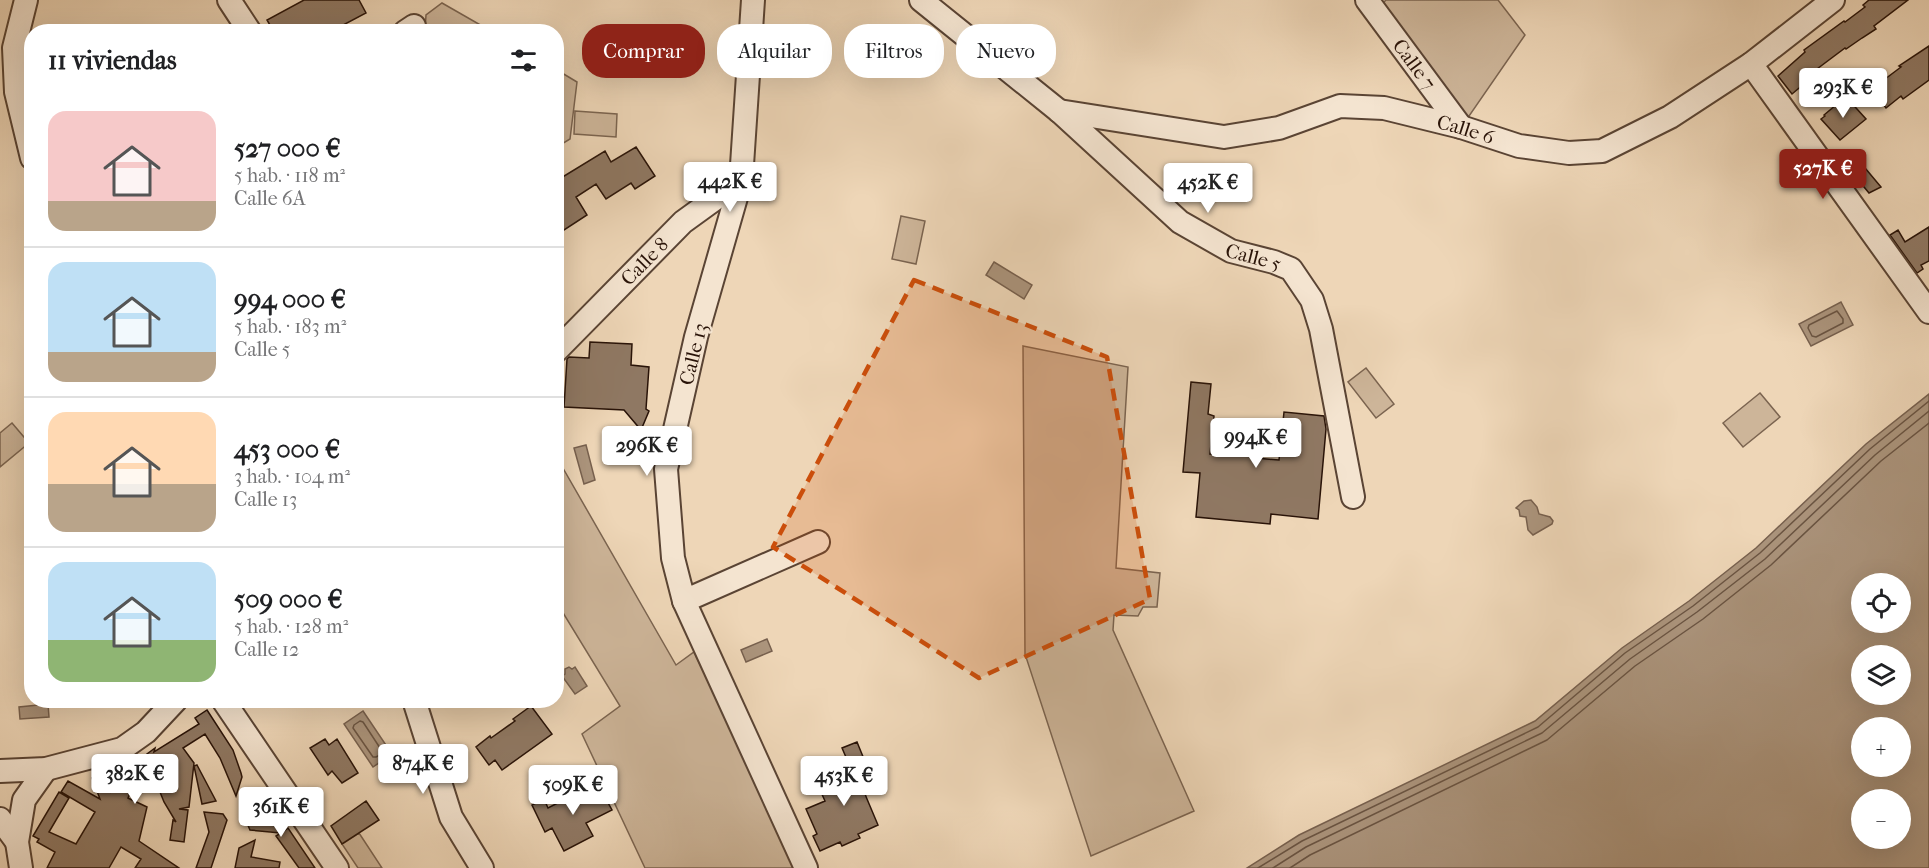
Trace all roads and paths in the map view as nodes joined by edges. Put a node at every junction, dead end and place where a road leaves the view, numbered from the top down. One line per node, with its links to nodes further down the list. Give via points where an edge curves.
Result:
1 (26, 0): 10 (street, via 14,48 16,92)
2 (229, 0): 7 (street)
3 (753, 0): 12 (street)
4 (921, 0): 9 (street, Calle 5)
5 (1833, 0): 8 (street, Calle 6)
6 (1371, 2): 11 (street, Calle 7)
7 (245, 24)
8 (1750, 63): 11 (street, Calle 6, via 1670,117 1602,151 1569,153 1520,146); 13 (street)
9 (1059, 111): 11 (street, Calle 6, via 1224,137 1279,128 1340,106 1384,108); 15 (street, Calle 5, via 1180,222 1231,251 1290,269 1312,300 1321,329)
10 (24, 125)
11 (1461, 127)
12 (741, 180): 14 (street, Calle 8, via 683,222); 17 (street, Calle 13, via 696,337 666,469 673,558)
13 (1929, 312)
14 (564, 343)
15 (1353, 497)
16 (818, 542): 17 (street)
17 (684, 601): 28 (street, Calle 13)
18 (168, 708): 21 (street, via 146,732 122,749)
19 (228, 708): 26 (street)
20 (417, 708): 27 (street, via 451,817)
21 (46, 769): 22 (street); 24 (street, via 24,801)
22 (0, 771)
23 (0, 819): 24 (street)
24 (17, 842): 25 (street)
25 (21, 868)
26 (337, 868)
27 (482, 868)
28 (806, 868)

